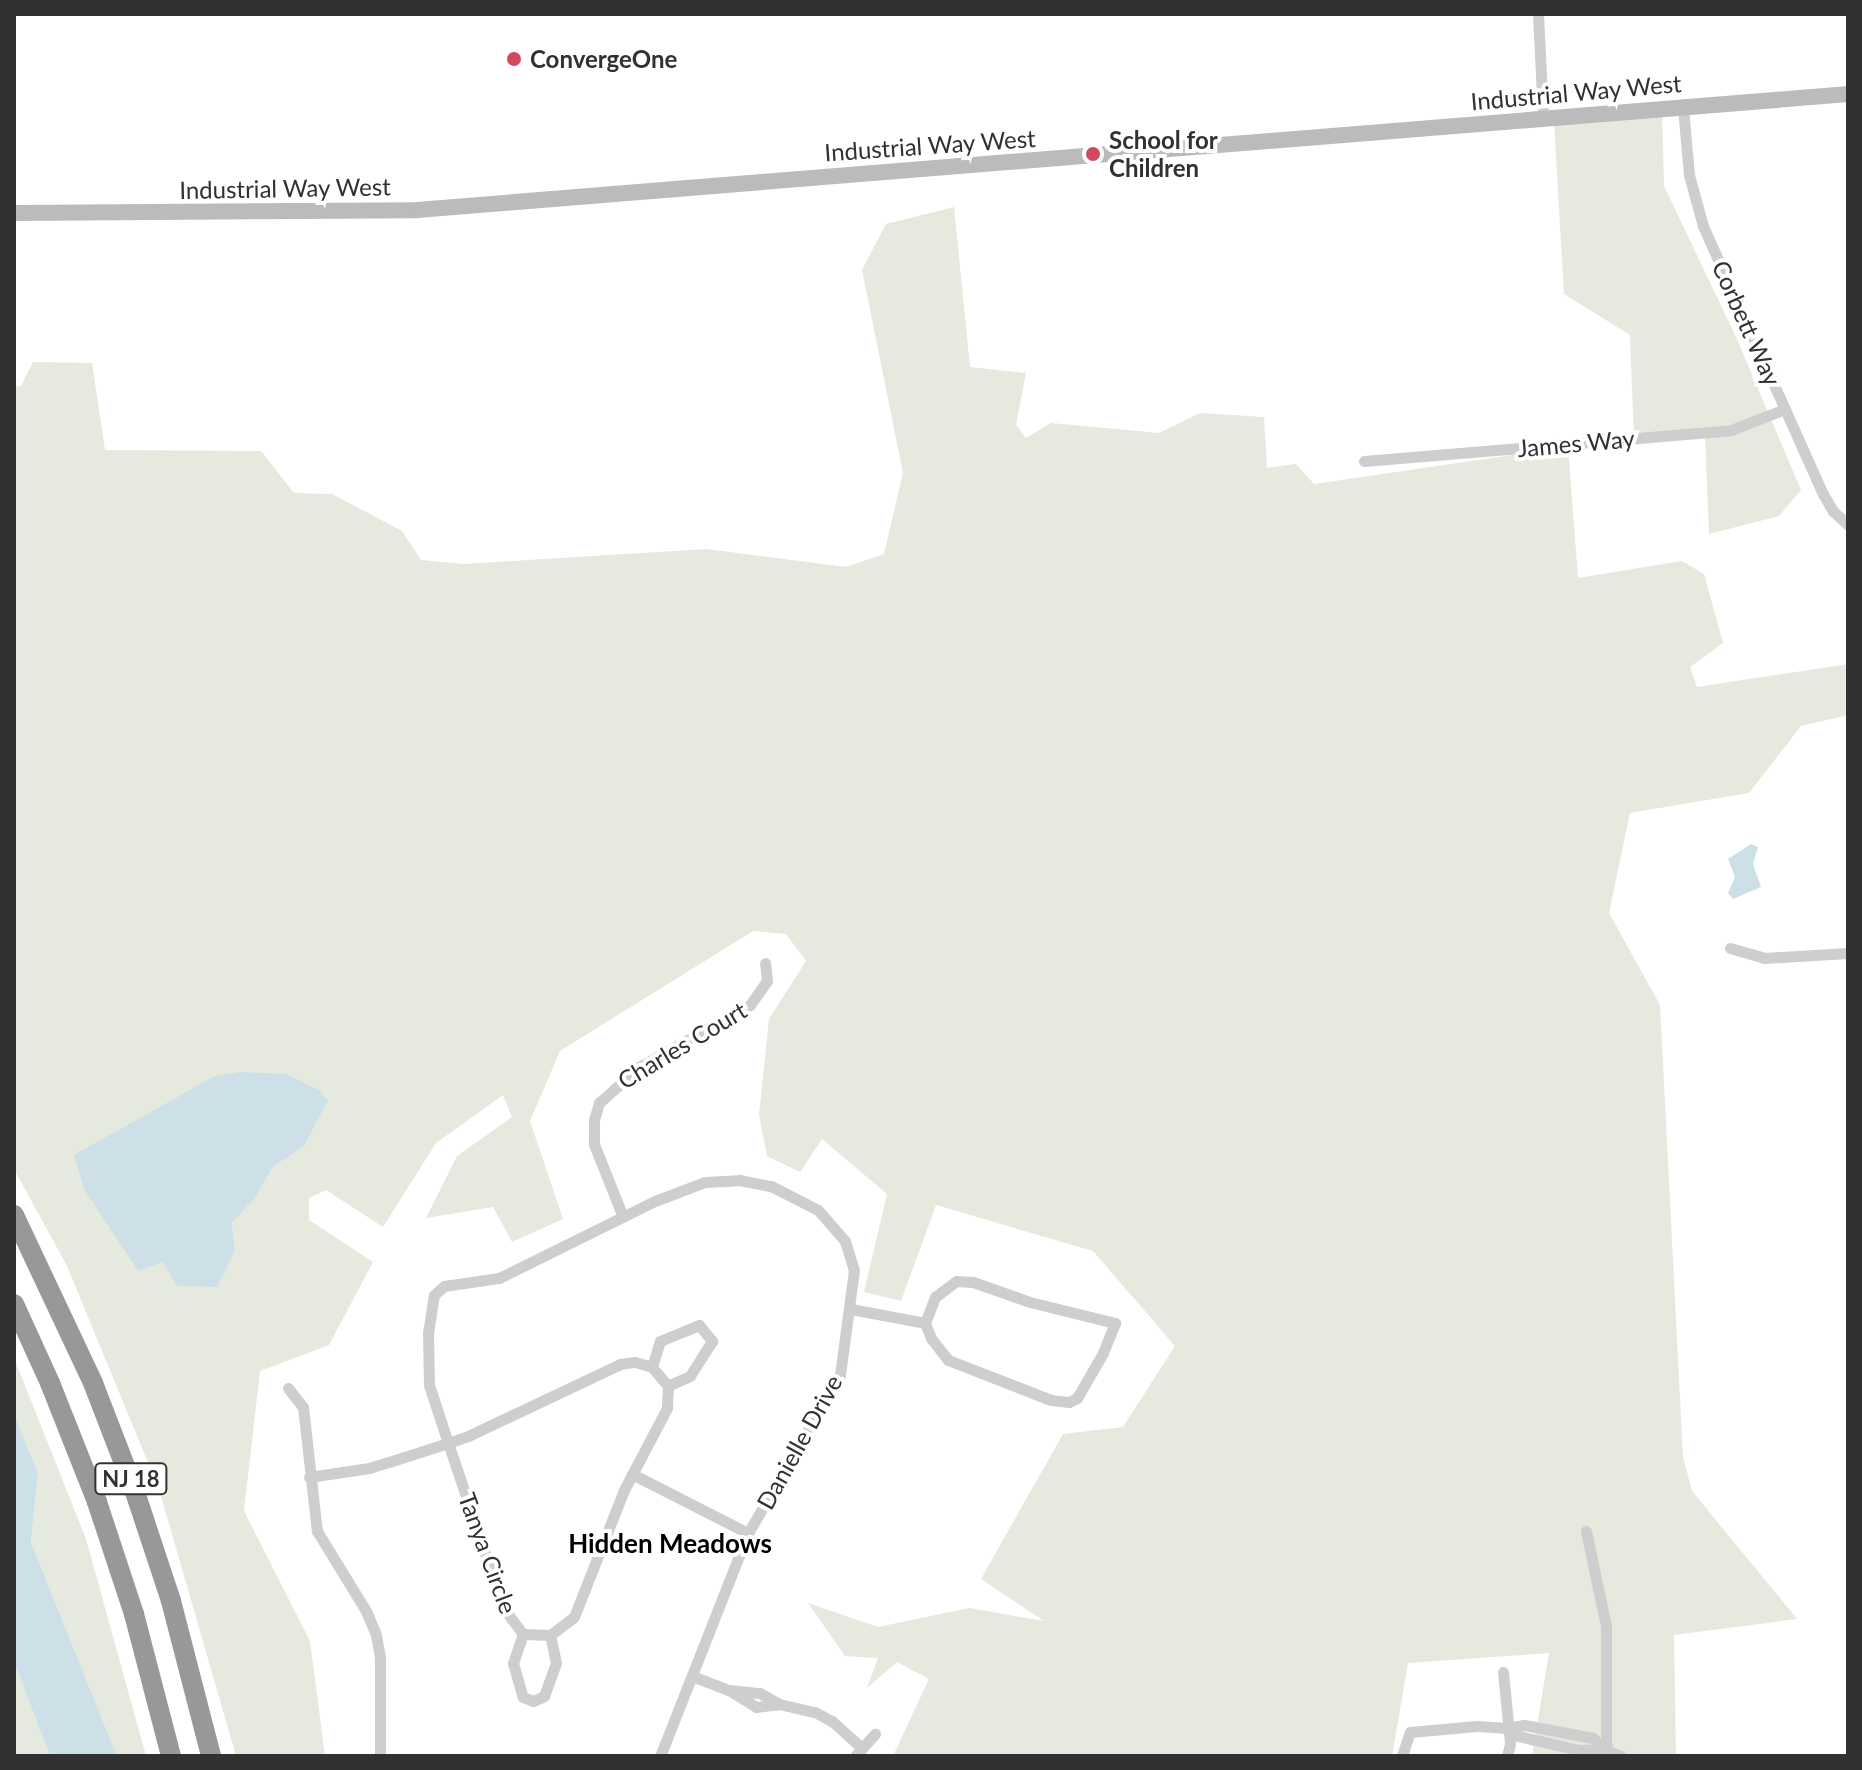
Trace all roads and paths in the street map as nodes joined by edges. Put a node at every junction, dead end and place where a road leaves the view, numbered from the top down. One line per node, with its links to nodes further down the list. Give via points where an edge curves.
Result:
1 (1538, 14): 4 (street)
2 (1848, 94): 3 (street, Industrial Way West)
3 (1683, 108): 4 (street, Industrial Way West); 6 (street, Corbett Way, via 1689,175 1703,226)
4 (1543, 118): 5 (street, Industrial Way West, via 417,210)
5 (14, 213)
6 (1785, 409): 7 (street, James Way, via 1731,430); 8 (street, Corbett Way, via 1827,502)
7 (1364, 461)
8 (1848, 525)
9 (1730, 948): 10 (street, via 1764,958)
10 (1848, 953)
11 (765, 963): 13 (street, Charles Court, via 767,981 750,1005 639,1067 599,1103 594,1144)
12 (14, 1215): 34 (highway, NJ 18, via 93,1383 135,1492 171,1601)
13 (623, 1217): 15 (street, Danielle Drive, via 705,1182 750,1181 786,1191 818,1210 845,1241 854,1270); 20 (street, Danielle Drive, via 499,1278 444,1286 434,1295 427,1364)
14 (14, 1304): 33 (highway, NJ 18, via 97,1502 134,1614)
15 (851, 1309): 16 (street); 24 (street, Danielle Drive, via 840,1375)
16 (925, 1323): 16 (street, via 948,1360 1059,1402 1077,1398 1115,1323 968,1281 951,1283 935,1297)
17 (652, 1367): 18 (street); 18 (street, via 660,1341 699,1325 712,1341 690,1376); 20 (street, via 620,1364)
18 (668, 1386): 21 (street, via 667,1408)
19 (288, 1388): 22 (street, via 303,1407)
20 (448, 1443): 22 (street, via 369,1468); 25 (street, Tanya Circle, via 504,1609)
21 (632, 1474): 24 (street); 26 (street, via 574,1617)
22 (309, 1477): 35 (street, via 317,1531 376,1635)
23 (1586, 1531): 31 (street, via 1606,1626)
24 (748, 1533): 28 (street, Danielle Drive)
25 (523, 1634): 26 (street, Tanya Circle); 26 (street, via 513,1663 523,1697 533,1701 544,1696 556,1663)
26 (550, 1635)
27 (1503, 1672): 29 (street)
28 (692, 1676): 32 (street, via 756,1707 805,1708 826,1718); 36 (street, Danielle Drive)
29 (1507, 1728): 31 (street, via 1524,1725 1593,1738); 37 (street, via 1410,1732); 38 (street)
30 (875, 1734): 32 (street)
31 (1605, 1747): 39 (street)
32 (858, 1752)
33 (171, 1756)
34 (211, 1756)
35 (380, 1756)
36 (660, 1756)
37 (1402, 1756)
38 (1507, 1756)
39 (1621, 1756)

